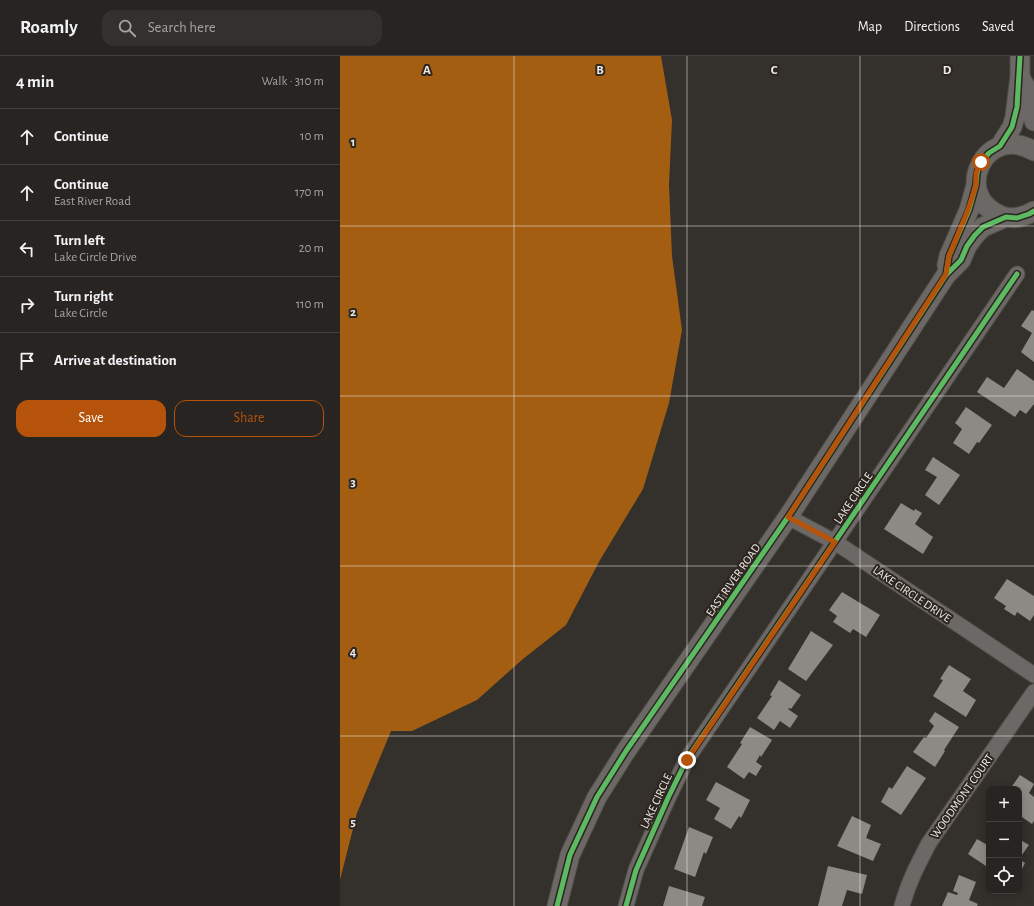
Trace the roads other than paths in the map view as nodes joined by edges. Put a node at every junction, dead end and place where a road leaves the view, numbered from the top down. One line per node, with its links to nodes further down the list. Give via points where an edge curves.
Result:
1 (1020, 56): 2 (street)
2 (1020, 76): 3 (street, via 1028,91); 4 (street, via 1015,118)
3 (1034, 121)
4 (1000, 146): 5 (street, via 1013,144); 6 (street, EAST RIVER ROAD, via 981,162 976,173)
5 (1034, 151)
6 (976, 185): 7 (street, via 979,196 995,213); 8 (street, EAST RIVER ROAD, via 949,256)
7 (1024, 215): 8 (street, EAST RIVER ROAD, via 984,227 967,246 961,260)
8 (946, 274): 10 (street, EAST RIVER ROAD)
9 (1017, 274): 11 (street, LAKE CIRCLE)
10 (788, 517): 11 (street, LAKE CIRCLE DRIVE); 14 (street, EAST RIVER ROAD, via 597,797 570,855)
11 (835, 542): 12 (street, LAKE CIRCLE DRIVE); 15 (street, LAKE CIRCLE, via 687,760 636,870)
12 (1034, 675)
13 (1034, 692): 16 (street, WOODMONT COURT, via 929,844 907,887)
14 (557, 906)
15 (626, 906)
16 (902, 906)

